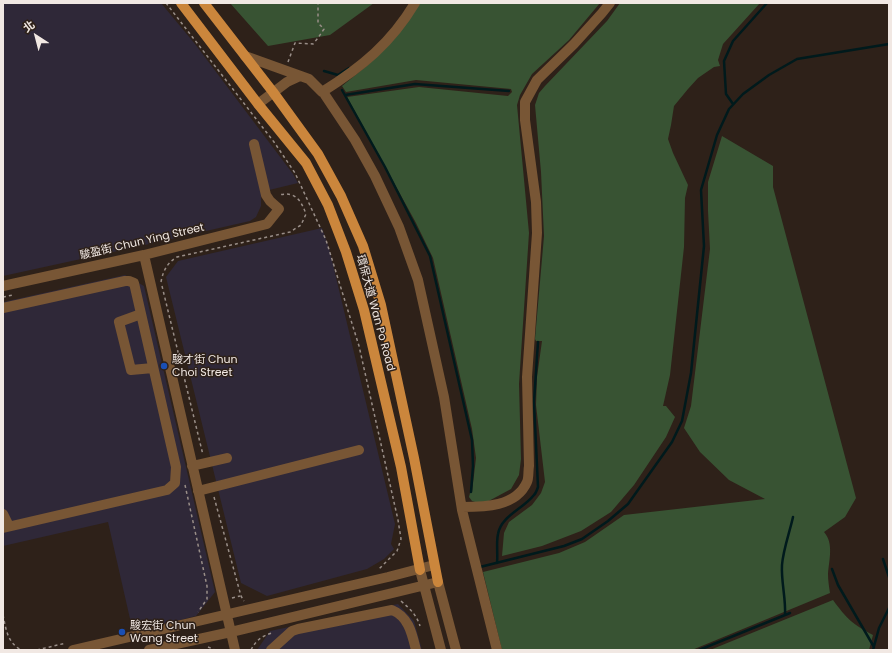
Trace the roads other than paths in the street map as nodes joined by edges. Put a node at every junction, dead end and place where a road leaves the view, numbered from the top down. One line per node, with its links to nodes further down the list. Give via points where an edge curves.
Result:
1 (181, 3): 9 (main road, 環保大道 Wan Po Road)
2 (204, 3): 5 (main road, 環保大道 Wan Po Road)
3 (415, 3): 6 (street, via 390,39 345,78 322,92 309,79)
4 (610, 3): 20 (street, via 574,44 537,80 525,102 524,120 536,202 537,233 527,377 528,481 522,490 499,505 482,508)
5 (245, 56): 6 (street); 7 (main road, 環保大道 Wan Po Road)
6 (300, 76): 7 (street)
7 (273, 92): 9 (street); 23 (main road, 環保大道 Wan Po Road, via 318,154 341,196 363,246 384,321)
8 (325, 95): 20 (street, via 375,176 399,226 418,280 444,397)
9 (258, 104): 24 (main road, 環保大道 Wan Po Road, via 306,163 328,205 346,252 364,310 400,467)
10 (254, 144): 11 (street, 駿盈街 Chun Ying Street, via 266,195 279,209 270,221 263,226)
11 (144, 255): 12 (street, 駿盈街 Chun Ying Street); 18 (street)
12 (3, 286)
13 (3, 308): 14 (street, via 129,281 134,283)
14 (141, 314): 15 (street); 15 (street, via 120,322 131,370)
15 (153, 368): 22 (street, via 176,467 175,483 167,490)
16 (359, 450): 19 (street)
17 (227, 458): 18 (street)
18 (192, 466): 19 (street)
19 (198, 490): 27 (street)
20 (462, 507): 36 (street)
21 (3, 514): 22 (street)
22 (6, 527)
23 (434, 565): 24 (street); 25 (main road, 環保大道 Wan Po Road)
24 (420, 570): 26 (street, 環保大道 Wan Po Road); 27 (street)
25 (438, 582): 26 (street); 35 (street, 環保大道 Wan Po Road)
26 (424, 586): 28 (street); 34 (street, 環保大道 Wan Po Road)
27 (227, 615): 28 (street); 29 (street)
28 (231, 632): 30 (street); 31 (street)
29 (73, 650)
30 (150, 650)
31 (235, 650)
32 (271, 650): 33 (street, via 292,631 298,629 392,610 408,622)
33 (416, 650)
34 (440, 650)
35 (456, 650)
36 (497, 650)

